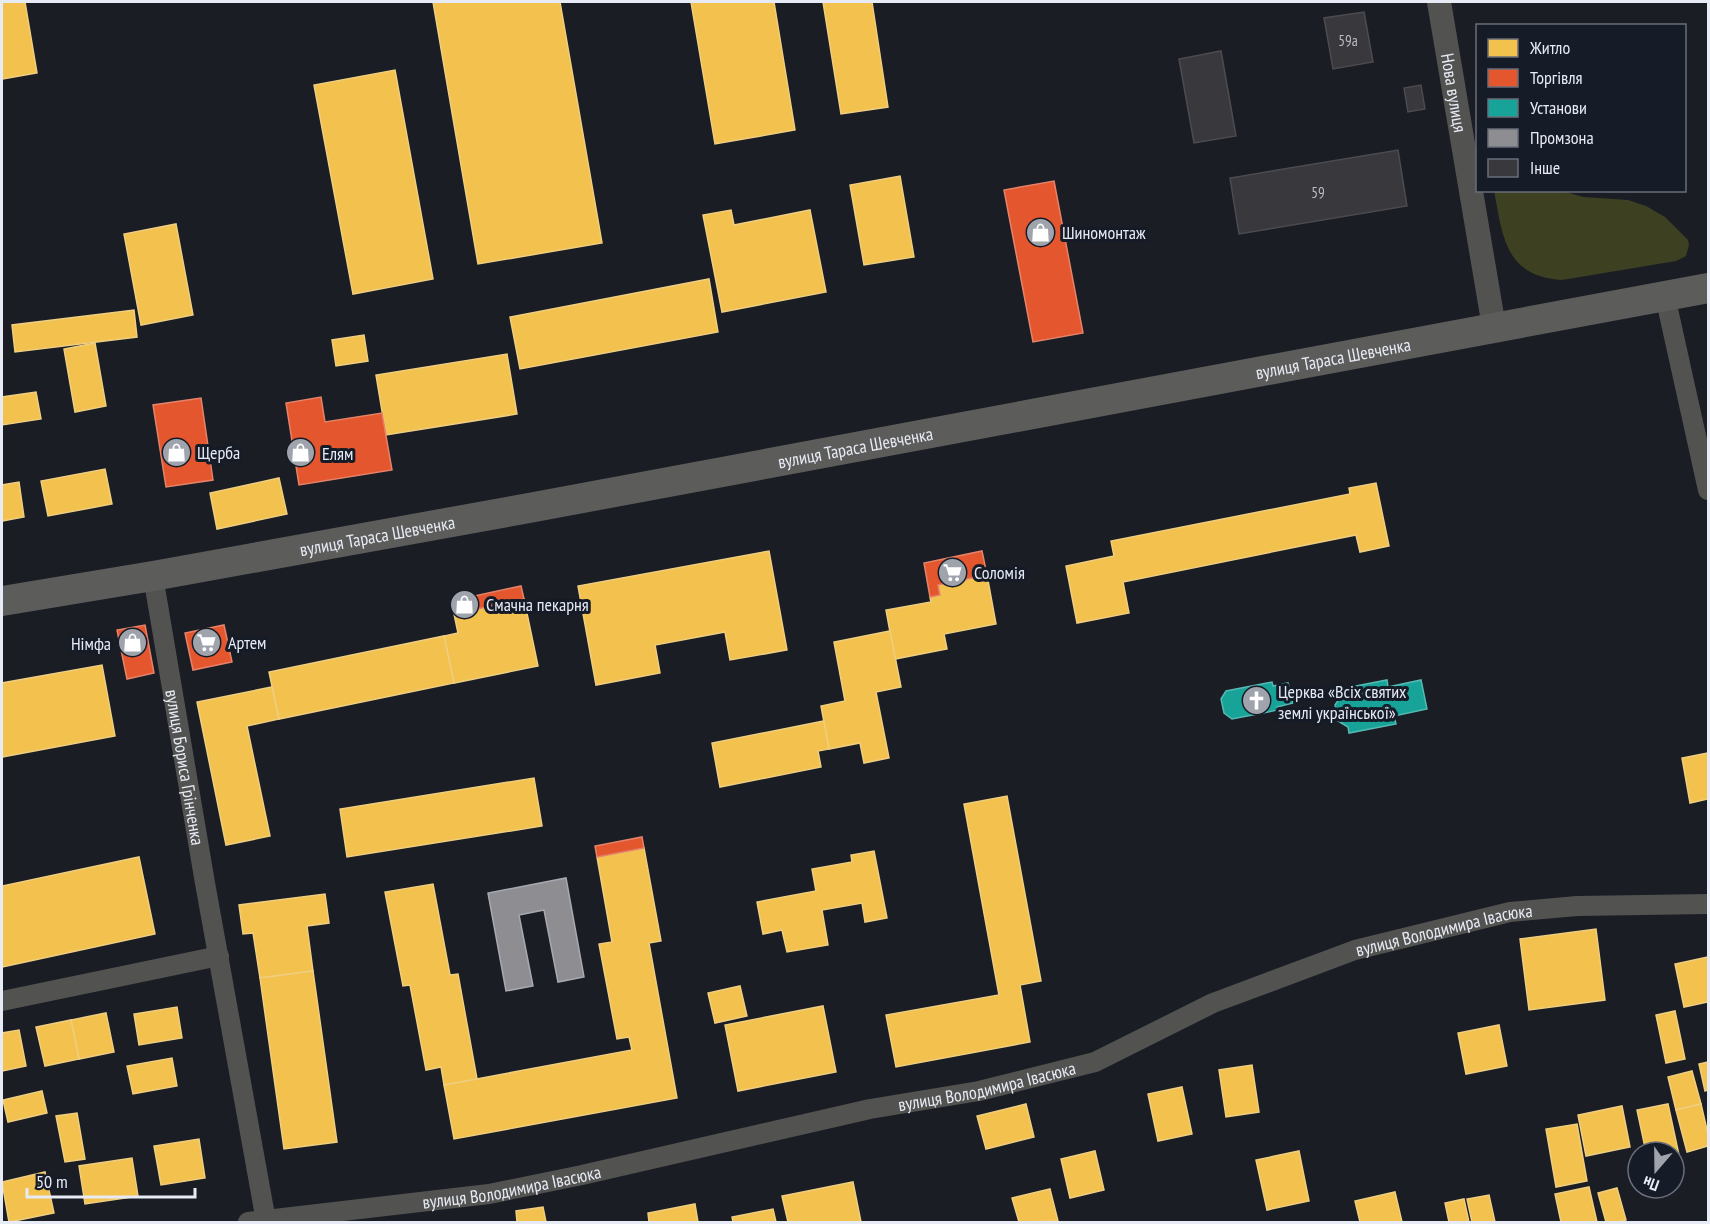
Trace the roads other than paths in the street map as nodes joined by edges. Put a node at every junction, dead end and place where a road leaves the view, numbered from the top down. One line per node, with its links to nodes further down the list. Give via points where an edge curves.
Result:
1 (1439, 2): 4 (street, Нова вулиця)
2 (1708, 288): 3 (main road, вулиця Тараса Шевченка)
3 (1665, 296): 4 (main road, вулиця Тараса Шевченка); 5 (street)
4 (1494, 327): 6 (main road, вулиця Тараса Шевченка)
5 (1708, 490)
6 (153, 576): 7 (main road, вулиця Тараса Шевченка); 9 (street, вулиця Бориса Грінченка)
7 (2, 602)
8 (1708, 904): 11 (street, вулиця Володимира Івасюка, via 1577,906 1510,912 1355,950 1213,1003 1095,1062 979,1091 870,1109 489,1194)
9 (219, 956): 10 (street); 11 (street, вулиця Бориса Грінченка)
10 (2, 1001)
11 (257, 1222)

